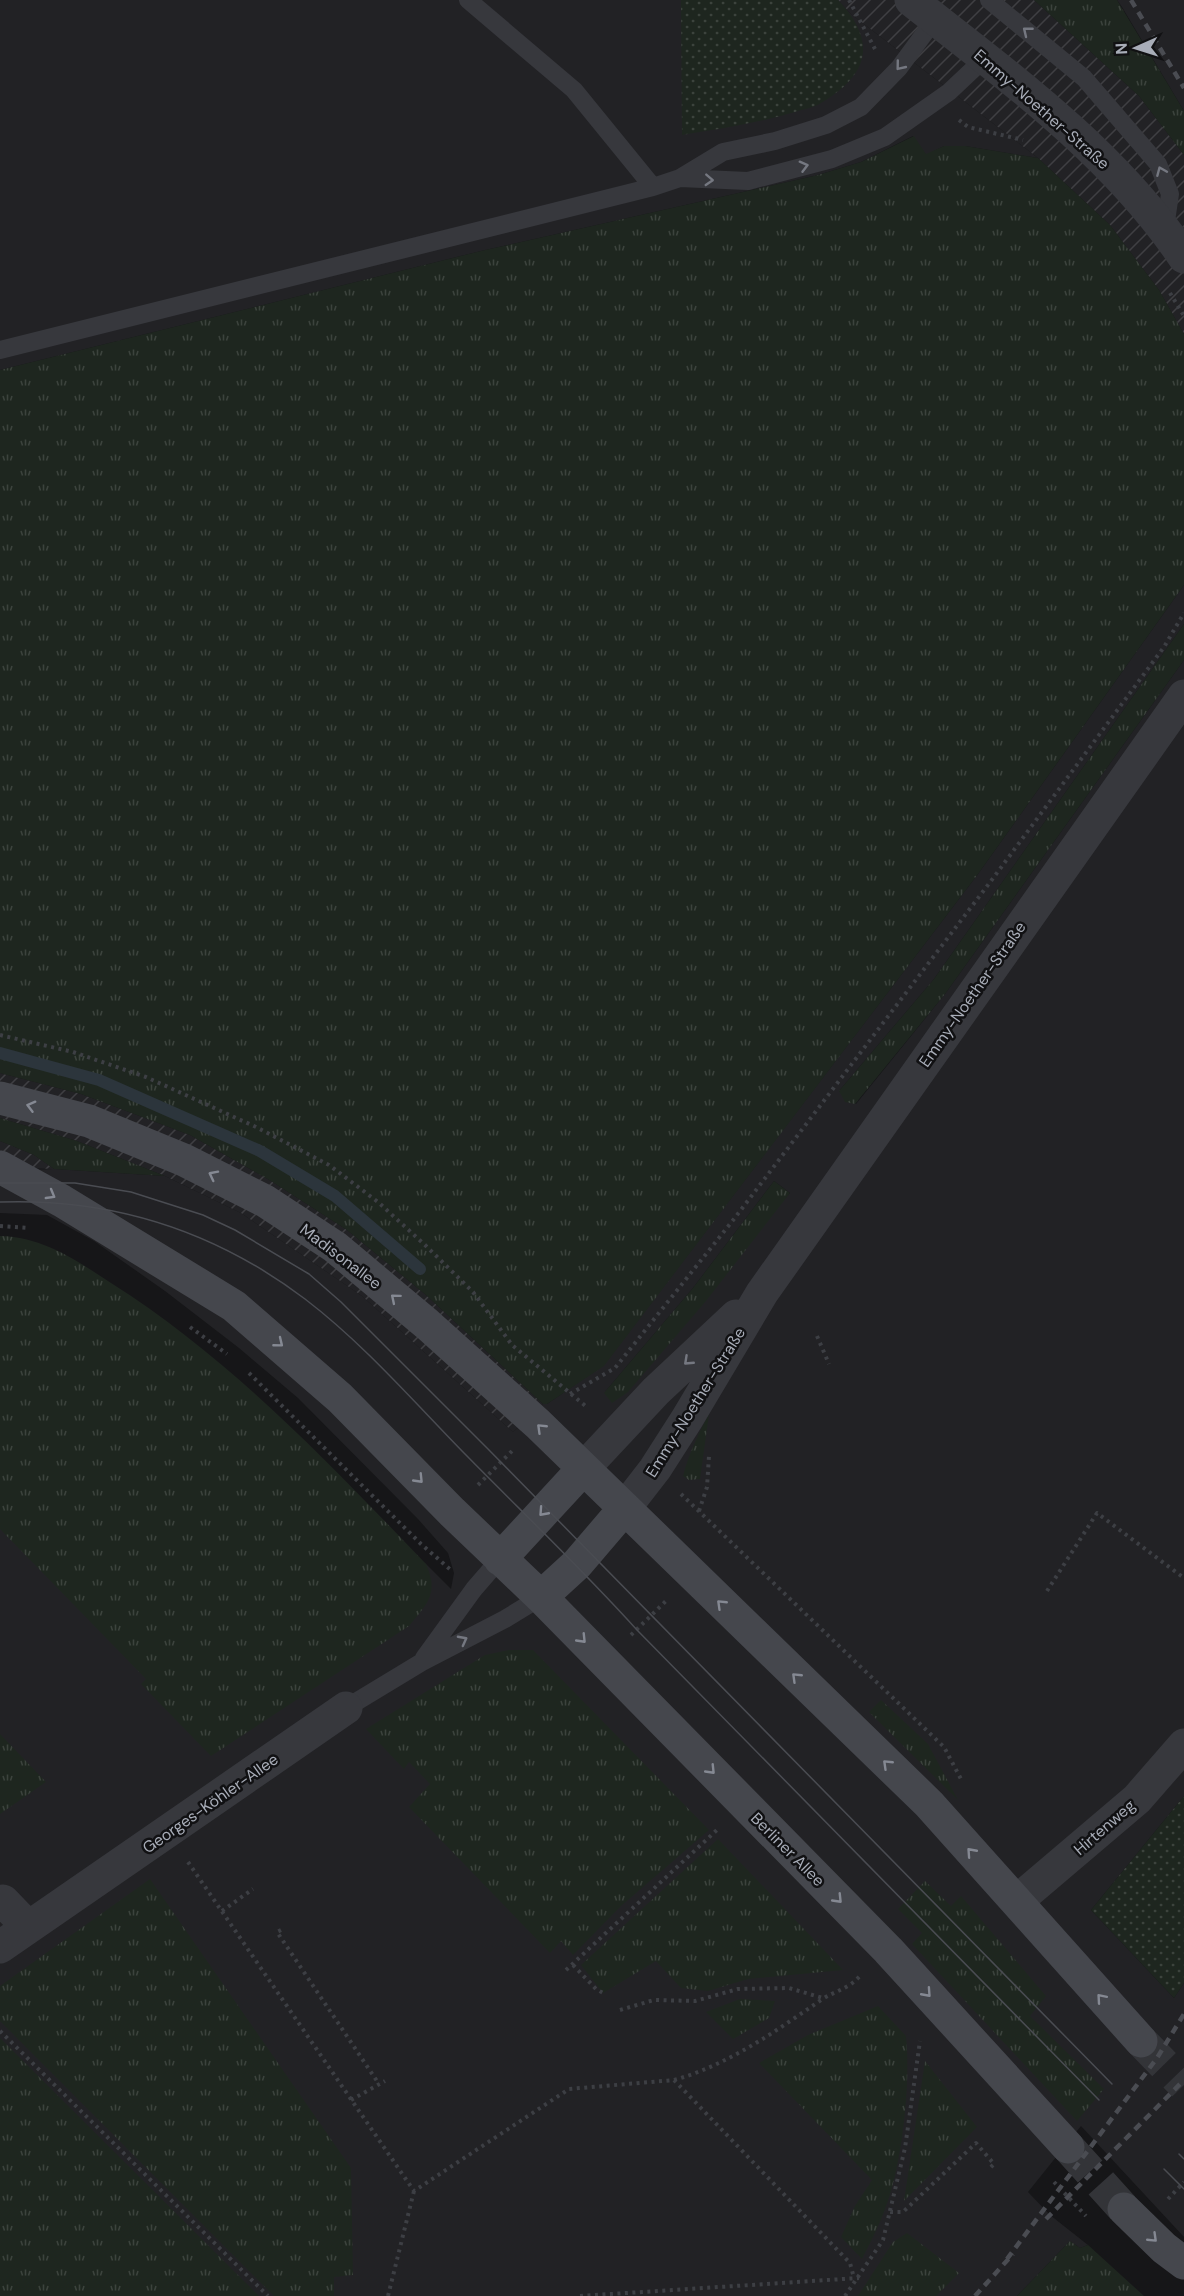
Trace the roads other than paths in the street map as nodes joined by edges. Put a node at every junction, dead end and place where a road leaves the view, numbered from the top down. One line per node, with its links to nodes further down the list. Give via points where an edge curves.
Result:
1 (468, 0): 6 (lane, via 574,90)
2 (989, 0): 7 (lane, one-way to 2, via 1170,194 1158,164 1084,78)
3 (923, 9): 4 (street, Emmy-Noether-Straße); 5 (lane, one-way to 5, via 899,68 861,107 826,125 723,152)
4 (984, 59): 5 (lane, one-way to 4, via 748,181 832,159 885,137 937,100); 7 (street, Emmy-Noether-Straße, via 1090,147)
5 (680, 178): 6 (lane)
6 (653, 188): 9 (lane)
7 (1165, 228): 8 (street, Emmy-Noether-Straße)
8 (1184, 257)
9 (0, 350)
10 (1184, 696): 13 (street, Emmy-Noether-Straße)
11 (0, 1098): 14 (main road, Madisonallee, one-way to 11, via 427,1324 335,1247 265,1201 184,1160 89,1121)
12 (0, 1167): 16 (main road, one-way to 16, via 234,1306 340,1398)
13 (762, 1293): 14 (street, Emmy-Noether-Straße, one-way to 14, via 656,1391); 15 (street, Emmy-Noether-Straße, via 655,1470)
14 (582, 1469): 15 (main road, Madisonallee); 16 (main road, one-way to 16)
15 (624, 1509): 17 (main road, via 577,1564); 22 (main road, one-way to 15, via 929,1804)
16 (500, 1559): 17 (main road, Berliner Allee); 18 (lane, Georges-Köhler-Allee)
17 (541, 1597): 18 (lane, Georges-Köhler-Allee, one-way to 17); 26 (main road, Berliner Allee, one-way to 26, via 888,1950)
18 (422, 1662): 19 (lane, Georges-Köhler-Allee)
19 (346, 1708): 23 (street, Georges-Köhler-Allee)
20 (1184, 1745): 22 (street, Hirtenweg, via 1137,1799)
21 (3, 1901): 23 (street)
22 (1017, 1901): 25 (main road, one-way to 22)
23 (28, 1927): 24 (street, Georges-Köhler-Allee)
24 (0, 1947)
25 (1141, 2041)
26 (1068, 2147)
27 (1124, 2209): 28 (main road, one-way to 28)
28 (1184, 2263)

